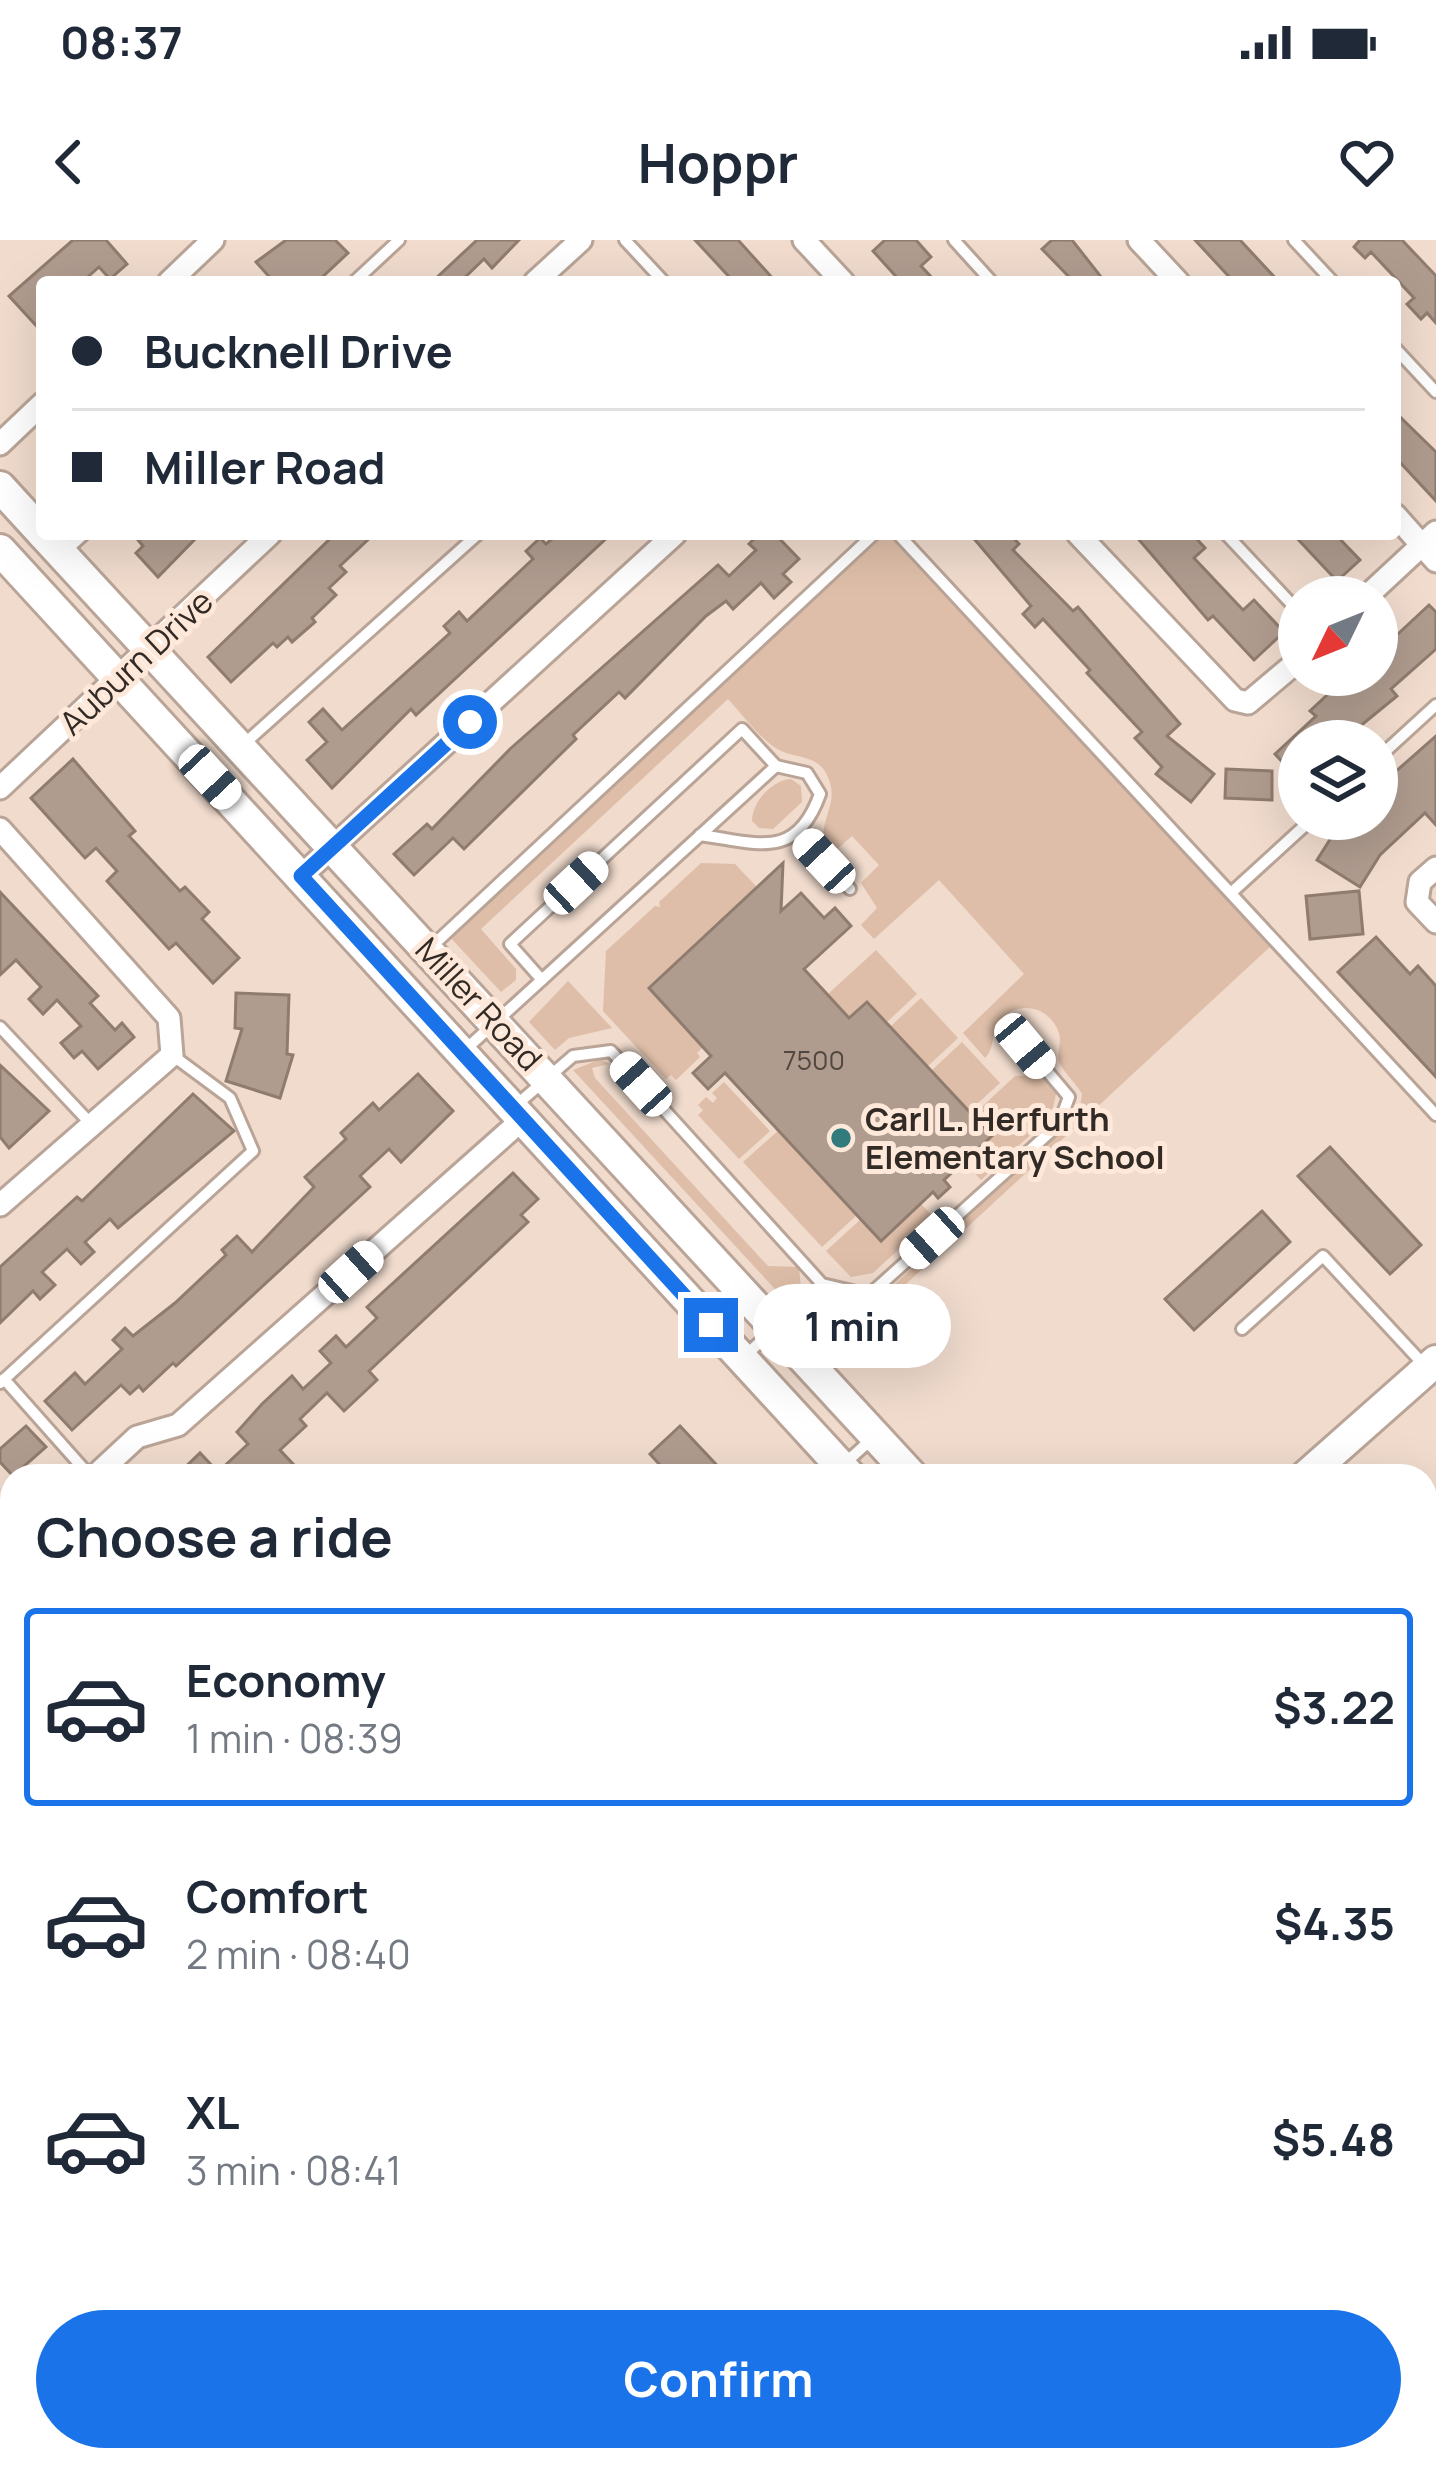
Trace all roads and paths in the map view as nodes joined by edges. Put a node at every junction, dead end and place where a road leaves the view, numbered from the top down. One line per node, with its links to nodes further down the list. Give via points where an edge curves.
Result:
1 (213, 240): 9 (street)
2 (399, 240): 10 (lane)
3 (581, 240): 11 (street)
4 (626, 240): 12 (lane)
5 (803, 240): 13 (street)
6 (953, 240): 14 (lane)
7 (1139, 240): 15 (street)
8 (1294, 240): 16 (lane)
9 (175, 276)
10 (360, 276)
11 (542, 276)
12 (659, 276)
13 (837, 276)
14 (986, 276)
15 (1172, 276)
16 (1328, 276)
17 (1401, 354): 18 (lane)
18 (1436, 392)
19 (36, 410): 20 (street)
20 (0, 444)
21 (0, 487): 22 (main road, Miller Road)
22 (36, 519)
23 (1401, 520): 32 (street)
24 (59, 540): 36 (main road, Miller Road)
25 (264, 540): 36 (street, Auburn Drive)
26 (471, 540): 41 (lane)
27 (668, 540): 48 (street)
28 (868, 540): 54 (lane)
29 (904, 540): 52 (lane)
30 (1084, 540): 38 (street, via 1235,700 1248,704)
31 (1232, 540): 35 (lane)
32 (1431, 546): 34 (street)
33 (0, 550): 37 (main road, Miller Road)
34 (1393, 576)
35 (1278, 590)
36 (150, 649): 37 (street, Auburn Drive); 41 (main road, Miller Road)
37 (119, 678): 43 (street, Auburn Drive); 50 (main road, Miller Road)
38 (1278, 679)
39 (1436, 705): 40 (lane)
40 (1398, 740)
41 (241, 746): 48 (main road, Miller Road)
42 (776, 766): 45 (lane, via 807,773 820,794); 46 (lane); 55 (lane, via 742,729 510,944)
43 (0, 788)
44 (0, 829): 60 (street, via 169,1018)
45 (798, 833): 46 (lane, via 774,845); 51 (lane)
46 (700, 835): 55 (lane)
47 (1289, 840): 52 (lane)
48 (333, 846): 50 (street); 54 (main road, Miller Road)
49 (1436, 868): 53 (street, via 1417,892)
50 (301, 876): 59 (main road, Miller Road)
51 (850, 889)
52 (1231, 893): 63 (lane)
53 (1436, 922)
54 (429, 949): 56 (main road, Miller Road)
55 (542, 980): 56 (lane)
56 (496, 1022): 59 (lane); 61 (main road, Miller Road)
57 (0, 1027): 64 (lane)
58 (1025, 1046): 66 (lane, via 1069,1097 1059,1124 868,1295)
59 (464, 1051): 62 (main road, Miller Road)
60 (172, 1054): 64 (street); 71 (lane, via 230,1098 253,1151)
61 (548, 1078): 62 (lane); 66 (lane, via 573,1055 611,1051); 67 (main road, Miller Road)
62 (519, 1113): 69 (main road, Miller Road); 74 (street, via 178,1425 136,1437)
63 (1436, 1114)
64 (92, 1124): 65 (street)
65 (2, 1199)
66 (822, 1284): 67 (lane)
67 (776, 1328): 69 (lane); 72 (main road, Miller Road)
68 (1242, 1329): 70 (lane, via 1323,1256)
69 (742, 1359): 75 (main road, Miller Road)
70 (1432, 1365): 78 (main road)
71 (2, 1381): 73 (lane)
72 (875, 1436): 76 (lane); 77 (main road, Miller Road)
73 (81, 1464)
74 (106, 1464)
75 (833, 1464)
76 (849, 1464)
77 (901, 1464)
78 (1321, 1464)

